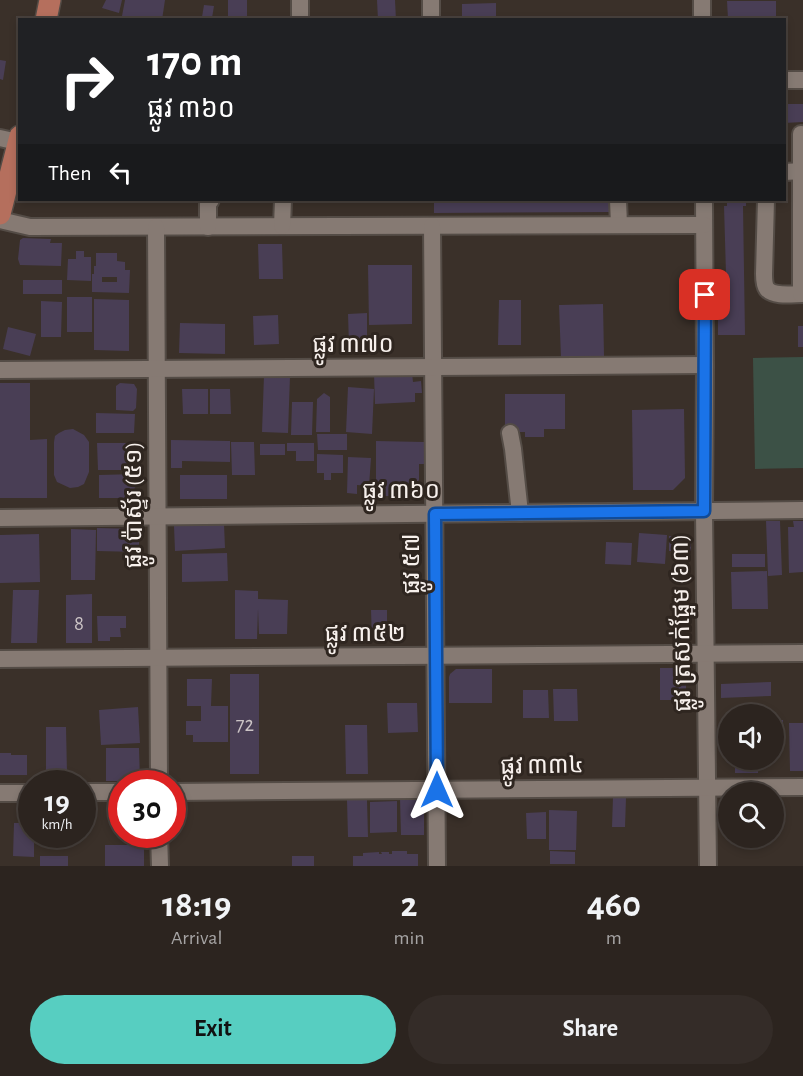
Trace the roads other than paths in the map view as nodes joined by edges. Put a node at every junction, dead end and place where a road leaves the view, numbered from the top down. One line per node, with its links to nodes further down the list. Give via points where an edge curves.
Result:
1 (50, 0): 5 (main road)
2 (300, 0): 6 (street)
3 (431, 0): 7 (street)
4 (702, 0): 8 (street)
5 (46, 18)
6 (300, 18)
7 (431, 18)
8 (702, 18)
9 (786, 80): 10 (street)
10 (803, 80)
11 (801, 134): 13 (street)
12 (13, 139): 15 (main road)
13 (803, 171): 14 (street); 29 (street)
14 (786, 172)
15 (15, 173): 21 (main road)
16 (210, 201): 28 (street)
17 (283, 201): 25 (street)
18 (618, 201): 23 (street)
19 (704, 201): 24 (street, ផ្លូវ ត្រសក់ផ្អែម (៦៣))
20 (766, 201): 29 (street, via 767,290 774,294)
21 (0, 214)
22 (0, 220): 27 (street, via 30,227)
23 (619, 225): 24 (street); 26 (street)
24 (704, 225): 30 (street, ផ្លូវ ត្រសក់ផ្អែម (៦៣))
25 (282, 226): 26 (street); 28 (street)
26 (432, 226): 31 (street, ផ្លូវ ៥៧)
27 (156, 227): 28 (street); 32 (street, ផ្លូវ ប៉ាស្ទ័រ (៥១))
28 (208, 227)
29 (802, 294)
30 (705, 365): 31 (street, ផ្លូវ ៣៧០); 36 (street, ផ្លូវ ត្រសក់ផ្អែម (៦៣))
31 (434, 367): 32 (street, ផ្លូវ ៣៧០); 38 (street, ផ្លូវ ៥៧)
32 (157, 369): 33 (street, ផ្លូវ ៣៧០); 39 (street, ផ្លូវ ប៉ាស្ទ័រ (៥១))
33 (0, 370)
34 (510, 433): 37 (street)
35 (803, 510): 36 (street, ផ្លូវ ៣៦០)
36 (704, 511): 37 (street, ផ្លូវ ៣៦០); 42 (street, ផ្លូវ ត្រសក់ផ្អែម (៦៣))
37 (520, 513): 38 (street, ផ្លូវ ៣៦០)
38 (435, 514): 39 (street, ផ្លូវ ៣៦០); 43 (street, ផ្លូវ ៥៧)
39 (157, 516): 40 (street, ផ្លូវ ៣៦០); 44 (street, ផ្លូវ ប៉ាស្ទ័រ (៥១))
40 (0, 518)
41 (803, 653): 42 (street, ផ្លូវ ៣៥២)
42 (705, 654): 43 (street, ផ្លូវ ៣៥២); 48 (street, ផ្លូវ ត្រសក់ផ្អែម (៦៣))
43 (436, 656): 44 (street, ផ្លូវ ៣៥២); 49 (street, ផ្លូវ ៥៧)
44 (158, 658): 45 (street, ផ្លូវ ៣៥២); 46 (street, ផ្លូវ ប៉ាស្ទ័រ (៥១))
45 (0, 659)
46 (159, 770)
47 (803, 787): 48 (street, ផ្លូវ ៣៣៤)
48 (707, 788): 49 (street, ផ្លូវ ៣៣៤); 56 (street, ផ្លូវ ត្រសក់ផ្អែម (៦៣))
49 (437, 790): 50 (street, ផ្លូវ ៣៣៤); 55 (street, ផ្លូវ ៥៧)
50 (186, 792)
51 (0, 793): 52 (street)
52 (18, 793)
53 (159, 848): 54 (street)
54 (160, 866)
55 (437, 866)
56 (708, 866)

